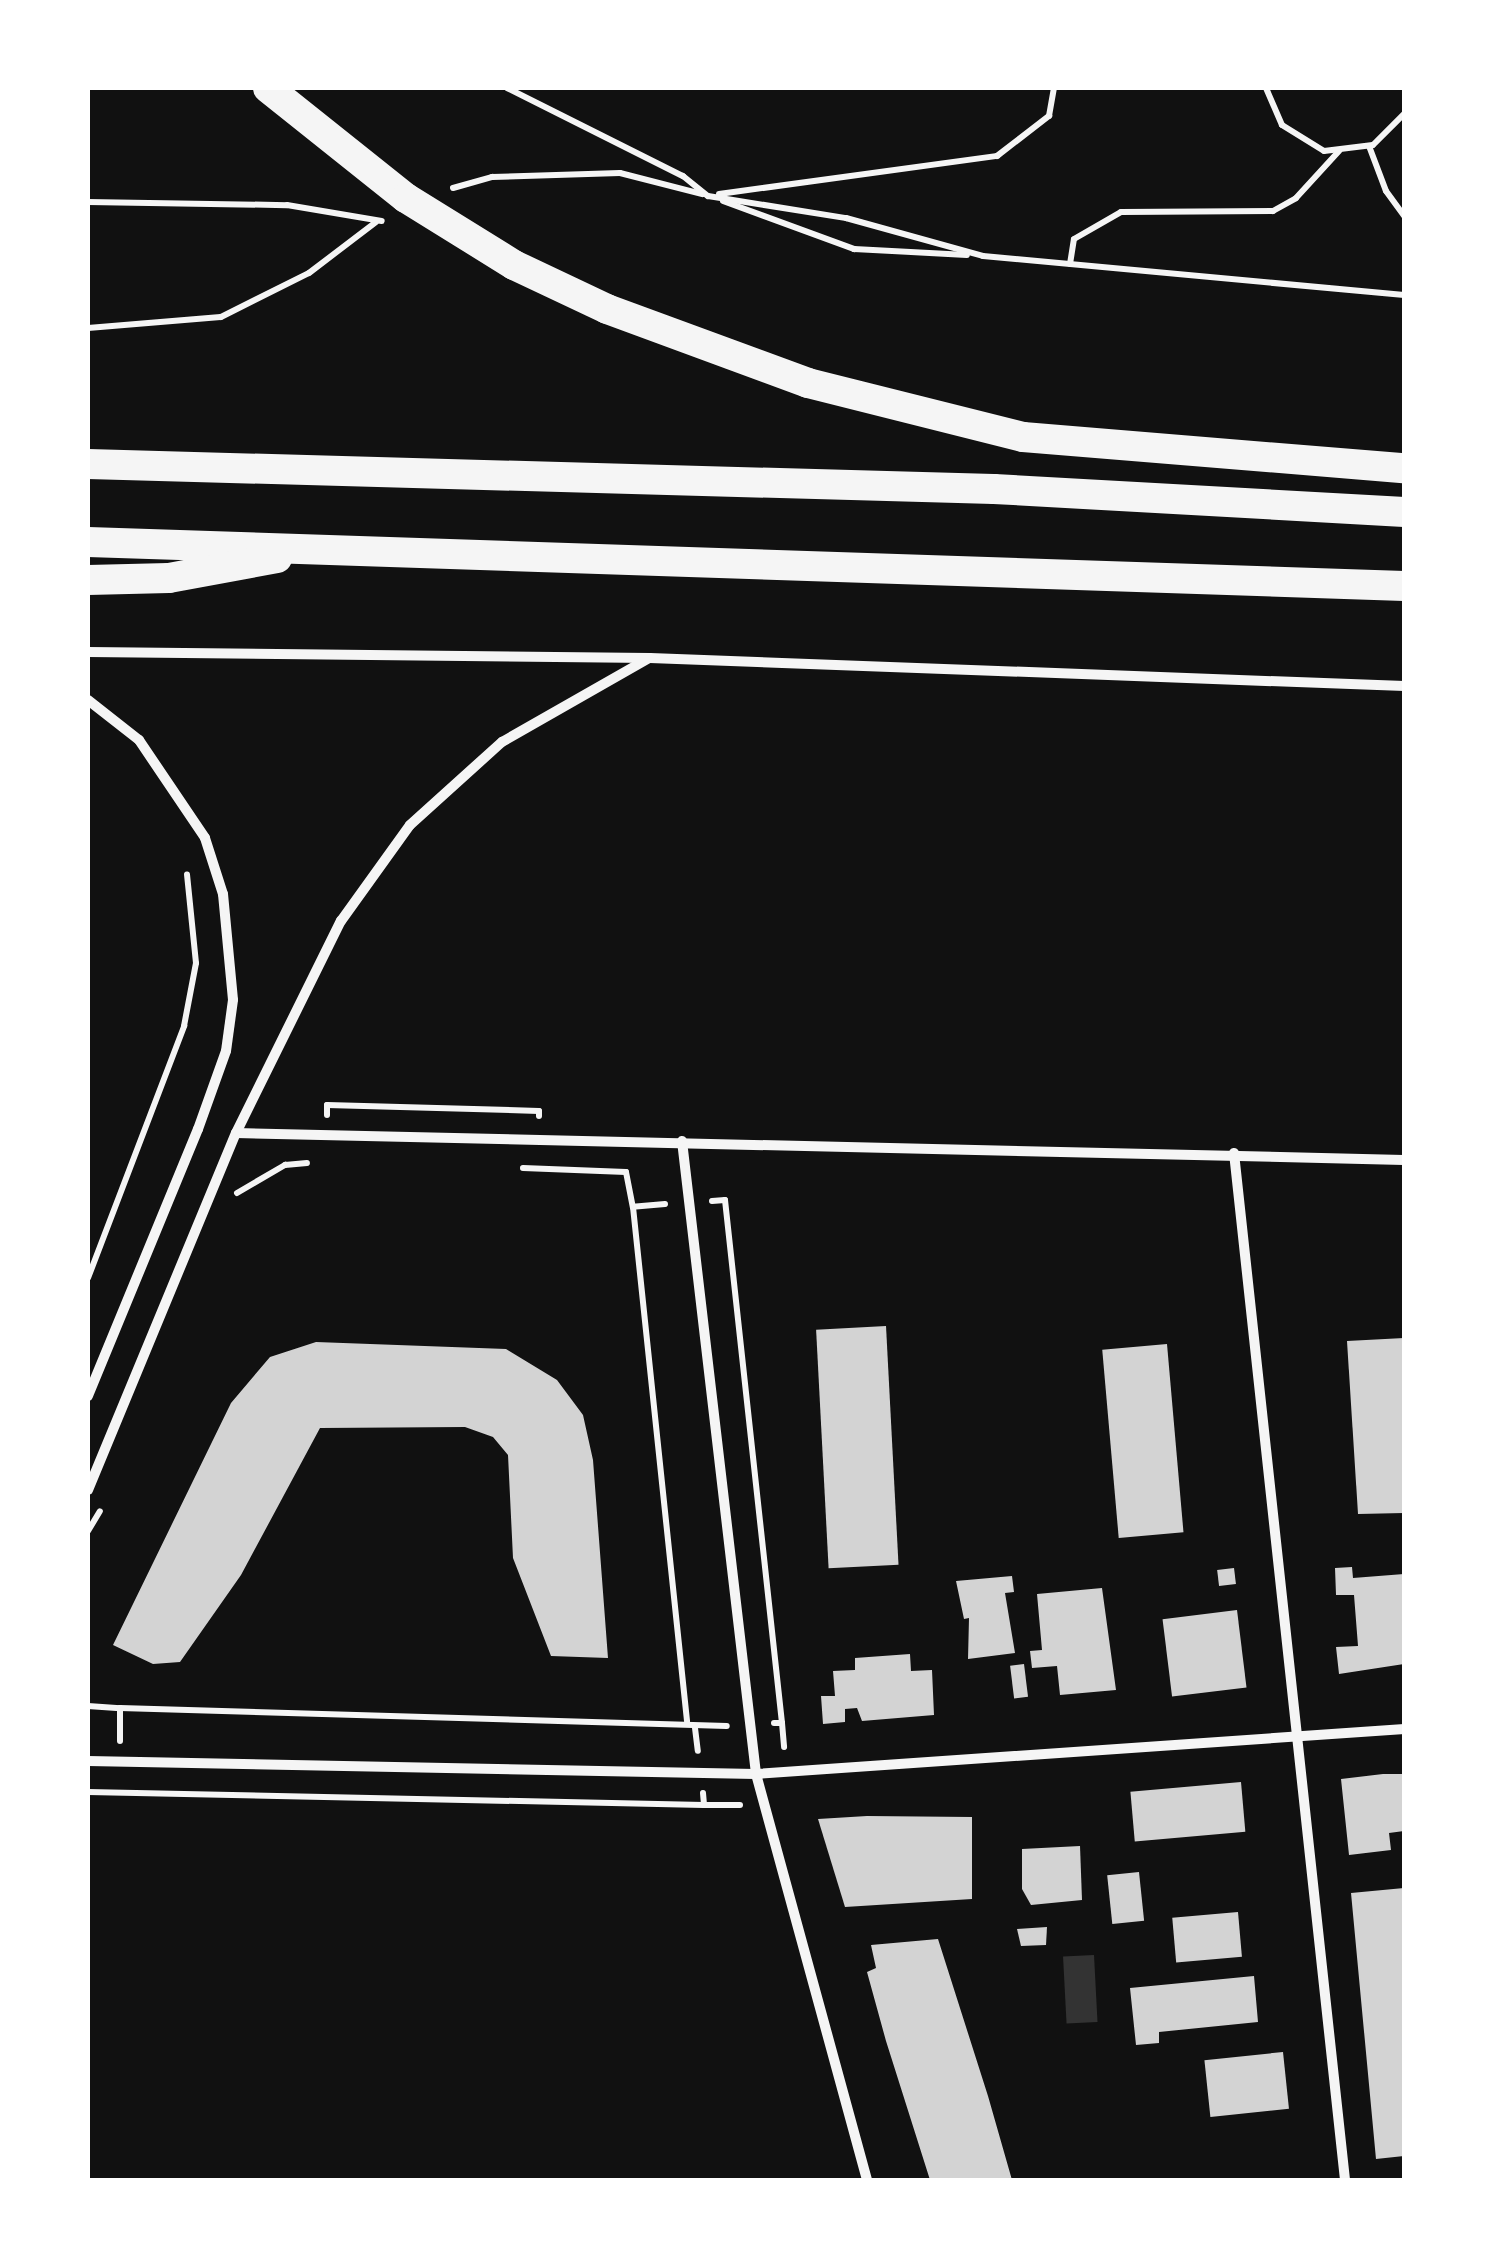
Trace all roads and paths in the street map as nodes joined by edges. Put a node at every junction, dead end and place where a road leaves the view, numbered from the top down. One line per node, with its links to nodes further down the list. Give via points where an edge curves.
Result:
1 (268, 88): 10 (highway)
2 (508, 88): 8 (path, via 683,176)
3 (1054, 88): 8 (path, via 1049,116 996,156)
4 (1266, 88): 7 (path, via 1292,134)
5 (1404, 114): 6 (path)
6 (1369, 146): 7 (path); 11 (path)
7 (1339, 151): 14 (path, via 1296,198 1273,211 1122,212 1074,238)
8 (708, 196): 10 (path, via 620,173 492,177 450,189); 13 (path, via 846,218); 13 (path, via 854,249)
9 (88, 202): 12 (path, via 288,204)
10 (426, 212): 12 (path); 18 (highway, via 607,309 808,384 1023,437)
11 (1404, 216)
12 (376, 222): 16 (path, via 310,273 221,317)
13 (983, 256): 14 (path)
14 (1070, 264): 15 (path)
15 (1404, 295)
16 (88, 328)
17 (88, 464): 19 (highway, via 994,489)
18 (1404, 468)
19 (1404, 512)
20 (88, 542): 21 (highway)
21 (339, 546): 22 (highway, via 169,578); 23 (highway)
22 (88, 580)
23 (1404, 586)
24 (88, 652): 25 (street)
25 (650, 658): 26 (street); 29 (street, via 502,742 410,825 341,922)
26 (1404, 686)
27 (88, 700): 36 (street, via 138,740 205,838 223,894 233,1000 226,1051 198,1128)
28 (183, 858): 35 (path, via 196,963 184,1026)
29 (236, 1132): 30 (street); 37 (street)
30 (682, 1141): 31 (street); 47 (street)
31 (1234, 1153): 33 (street); 44 (street)
32 (326, 1160): 34 (path, via 285,1165 236,1194)
33 (1404, 1160)
34 (230, 1206)
35 (88, 1278)
36 (88, 1396)
37 (88, 1490)
38 (106, 1501): 39 (path)
39 (88, 1532)
40 (88, 1706): 41 (path)
41 (120, 1708): 42 (path, via 687,1721); 46 (path)
42 (694, 1728)
43 (1404, 1728): 44 (street)
44 (1300, 1736): 47 (street); 52 (street)
45 (88, 1761): 46 (street)
46 (120, 1766): 47 (street); 49 (path)
47 (756, 1774): 51 (street)
48 (88, 1792): 49 (path)
49 (120, 1793): 50 (path)
50 (704, 1805)
51 (866, 2180)
52 (1345, 2180)

